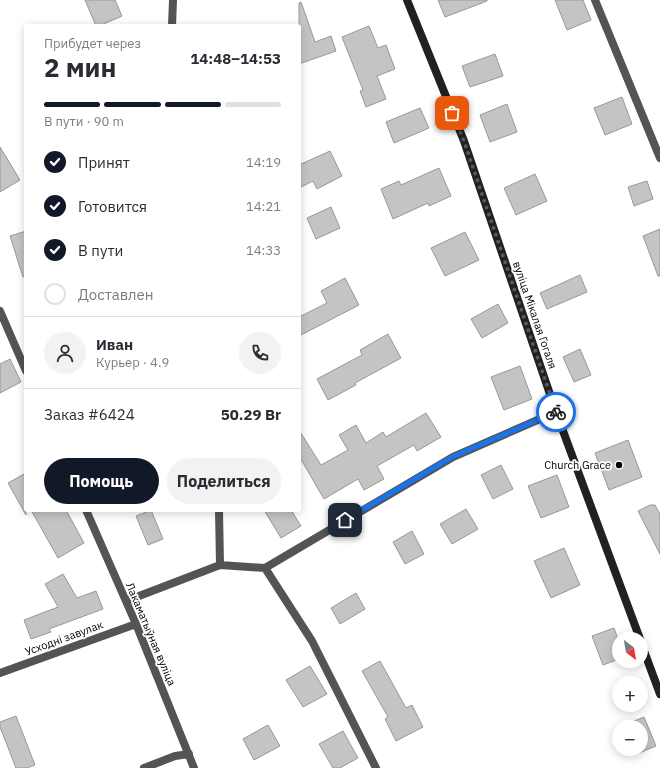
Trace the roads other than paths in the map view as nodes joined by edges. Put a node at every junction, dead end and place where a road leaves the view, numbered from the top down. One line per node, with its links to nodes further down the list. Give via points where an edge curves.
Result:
1 (173, 0): 4 (street)
2 (407, 0): 8 (street, вуліца Мікалая Гогаля, via 464,141)
3 (595, 0): 5 (street)
4 (172, 24)
5 (660, 158)
6 (0, 311): 7 (street)
7 (24, 366)
8 (556, 412): 12 (street, via 452,457); 15 (street, вуліца Мікалая Гогаля)
9 (87, 512): 13 (street, Лакаматыўная вуліца)
10 (219, 512): 11 (street)
11 (220, 565): 12 (street); 13 (street)
12 (265, 568): 22 (street, via 312,641)
13 (126, 601): 14 (street, Лакаматыўная вуліца)
14 (136, 624): 17 (street, Усходні завулак); 19 (street, Лакаматыўная вуліца)
15 (637, 632)
16 (648, 662): 18 (street)
17 (0, 673)
18 (660, 694)
19 (189, 754): 20 (street, via 175,756); 21 (street, Лакаматыўная вуліца)
20 (144, 768)
21 (194, 768)
22 (376, 768)

